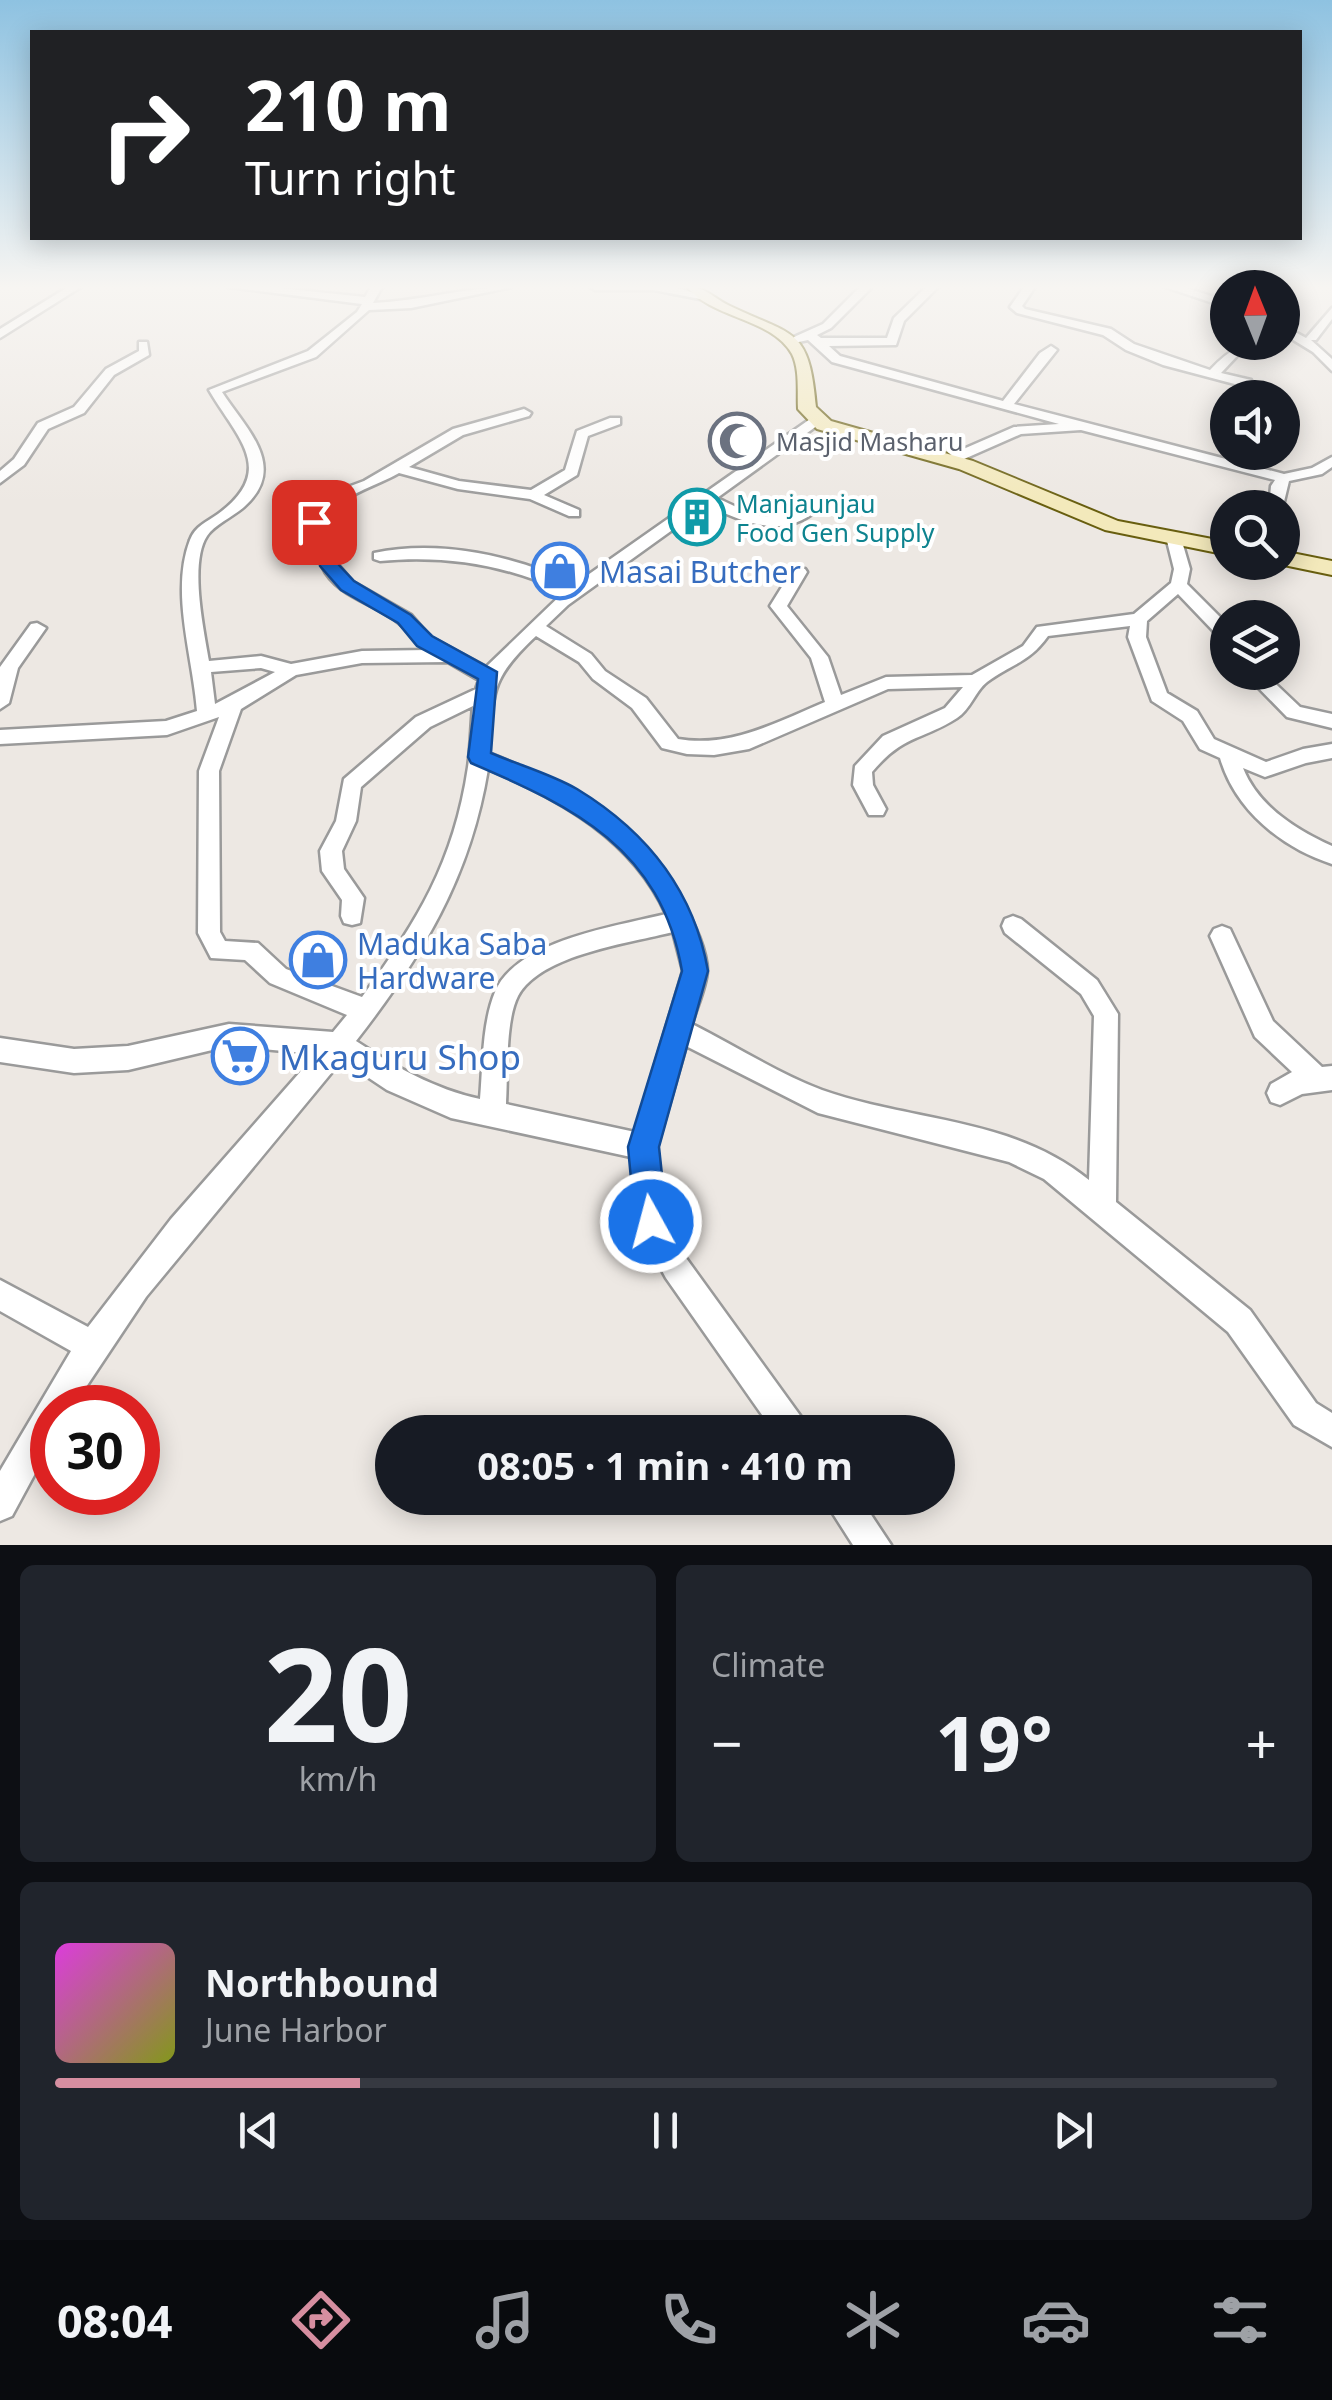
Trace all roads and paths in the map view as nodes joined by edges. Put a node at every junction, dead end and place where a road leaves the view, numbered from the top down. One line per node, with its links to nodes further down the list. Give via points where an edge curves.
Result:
1 (134, 359): 18 (street, via 98,383 84,406 43,426)
2 (298, 359): 41 (street, via 216,390 257,450 258,472 250,496 197,540 192,591)
3 (805, 359): 12 (street, via 807,409)
4 (840, 359): 10 (street)
5 (1039, 359): 10 (street)
6 (1161, 359): 8 (street)
7 (1226, 360): 8 (street)
8 (1212, 374): 9 (street)
9 (1235, 380)
10 (1008, 404): 14 (street)
11 (524, 414): 19 (street, via 470,426)
12 (818, 420): 15 (street, via 846,434); 25 (street)
13 (615, 421): 24 (street, via 582,434 572,472)
14 (1088, 425): 15 (street, via 1020,430); 21 (street)
15 (950, 460): 28 (street, via 1112,526)
16 (0, 461): 18 (street)
17 (1332, 461): 21 (street, via 1317,471)
18 (20, 462): 22 (street)
19 (398, 468): 24 (street, via 458,486); 40 (street, via 342,494 314,522 325,534 330,566 347,586)
20 (1274, 470): 21 (street)
21 (1280, 477): 23 (street)
22 (0, 480)
23 (1278, 490)
24 (533, 495): 27 (street)
25 (706, 499): 26 (street, via 773,525); 35 (street)
26 (809, 510)
27 (574, 513)
28 (1176, 541): 29 (street); 34 (street)
29 (1210, 546)
30 (380, 556): 35 (street, via 422,553 510,564)
31 (1300, 562): 32 (street)
32 (1332, 568)
33 (800, 572): 47 (street, via 778,606 820,657)
34 (1179, 585): 36 (street); 37 (street)
35 (576, 591): 39 (street)
36 (1210, 617)
37 (1139, 618): 43 (street, via 1044,631 1029,650); 53 (street, via 1138,637 1159,698 1183,709 1207,744)
38 (37, 628): 46 (street, via 9,667)
39 (538, 629): 44 (street, via 497,664); 47 (street, via 639,702 660,736 682,748 742,744)
40 (451, 656): 42 (street, via 362,658); 44 (street)
41 (205, 666): 42 (street, via 262,662); 49 (street)
42 (291, 670): 48 (street)
43 (975, 681): 47 (street, via 896,681); 55 (street, via 955,713 894,739 862,771)
44 (488, 684): 54 (street); 57 (street, via 423,722 351,784 346,820 331,851 333,871 353,898)
45 (1271, 690): 50 (street, via 1294,712)
46 (1, 694)
47 (835, 704)
48 (234, 705): 49 (street); 61 (street, via 209,770 210,932 219,951 250,950 278,976)
49 (207, 716): 51 (street, via 139,732)
50 (1332, 721)
51 (0, 737)
52 (1332, 752): 53 (street, via 1265,770)
53 (1229, 755): 56 (street, via 1235,780 1252,801)
54 (479, 757): 58 (street, via 568,795 630,844 668,886); 61 (street, via 474,796 441,895)
55 (876, 809)
56 (1332, 856)
57 (352, 916)
58 (682, 920): 62 (street, via 695,971); 67 (street, via 589,944 520,971 505,995)
59 (1013, 926): 69 (street, via 1089,987 1106,1014)
60 (1222, 936): 65 (street, via 1264,1029)
61 (364, 1011): 63 (street)
62 (680, 1030): 68 (street); 69 (street, via 818,1101 1032,1156)
63 (340, 1044): 64 (street, via 230,1035 128,1058 74,1061); 67 (street, via 396,1081); 71 (street)
64 (0, 1050)
65 (1324, 1078): 66 (street)
66 (1280, 1093)
67 (492, 1116): 68 (street)
68 (644, 1147): 73 (street, via 651,1222)
69 (1102, 1208): 74 (street, via 1239,1321 1305,1414)
70 (0, 1296): 71 (street)
71 (90, 1345): 72 (street)
72 (68, 1385)
73 (781, 1415)
74 (1332, 1431)
75 (30, 1451): 76 (street)
76 (0, 1504)
77 (852, 1515): 78 (street)
78 (874, 1545)

